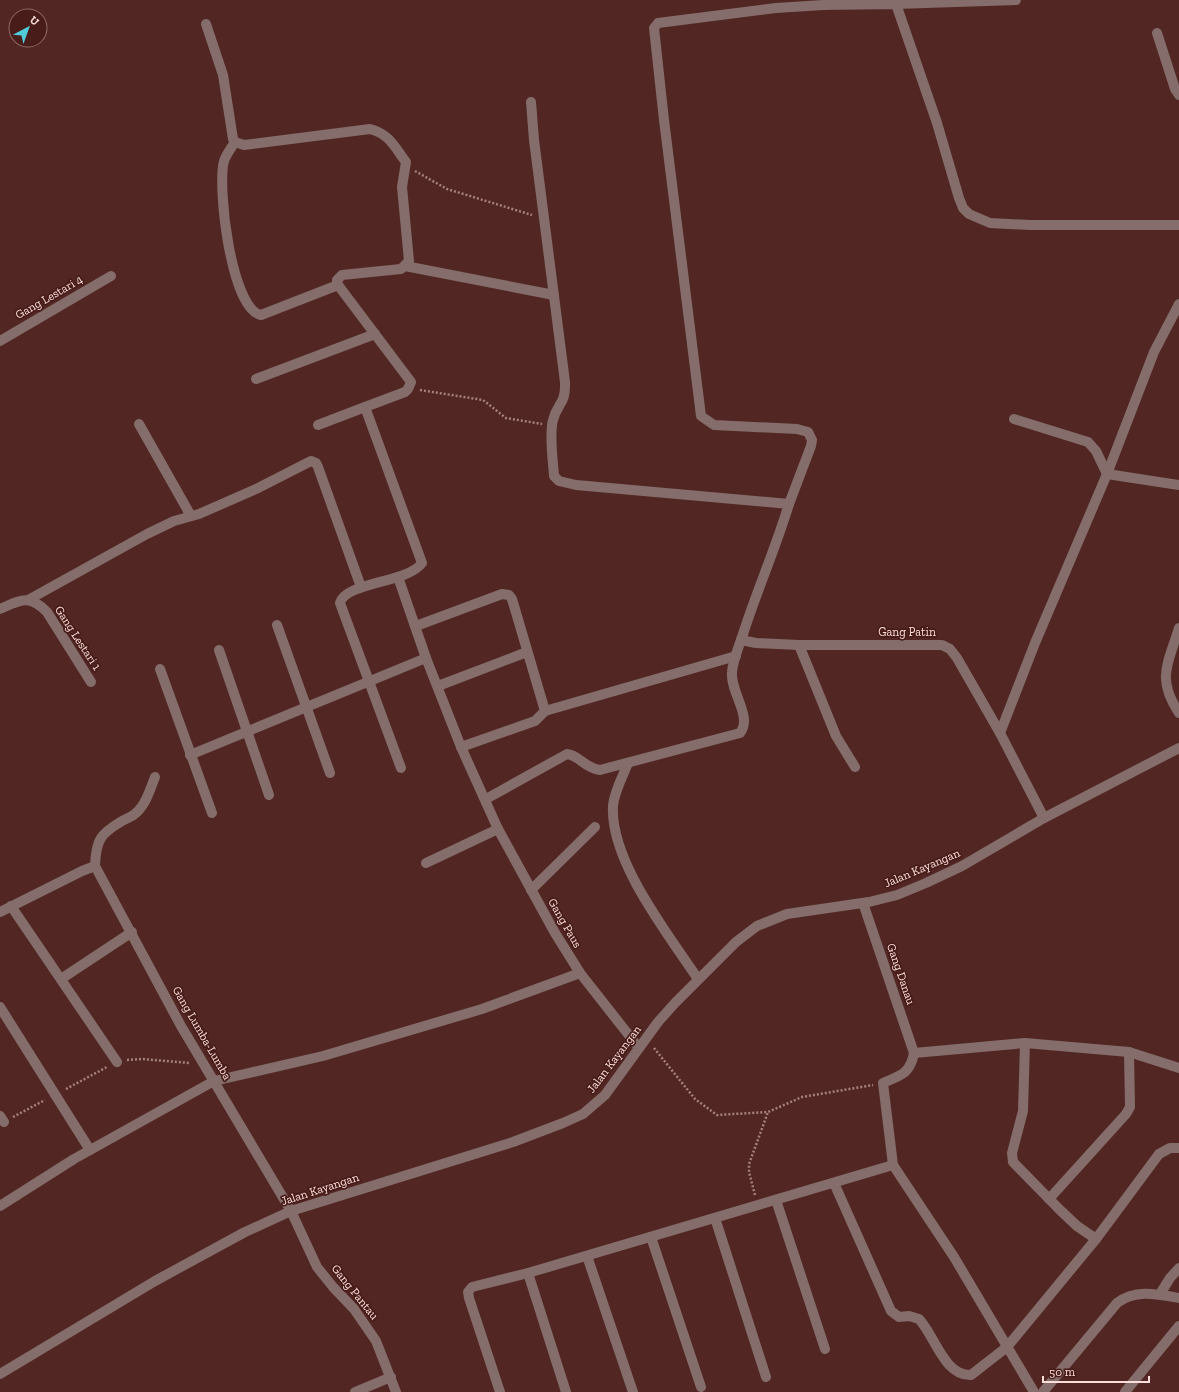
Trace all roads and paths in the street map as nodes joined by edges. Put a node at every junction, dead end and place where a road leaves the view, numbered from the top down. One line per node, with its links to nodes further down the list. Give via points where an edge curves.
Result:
1 (1016, 0): 2 (street)
2 (896, 4): 10 (street, via 937,123 959,198 969,214 990,223); 27 (street, via 776,8 661,21 654,28 701,416 714,425 797,429 808,432 812,440 811,446)
3 (206, 24): 7 (street, via 223,75 232,139)
4 (1157, 33): 5 (street)
5 (1179, 95)
6 (531, 102): 9 (street)
7 (235, 142): 8 (street, via 244,146 370,129 387,136); 13 (street, via 224,161 224,218 231,260 250,307 254,312 261,314)
8 (406, 162): 9 (path, via 430,181 447,189); 11 (street, via 402,187 409,261)
9 (543, 218): 14 (street)
10 (1179, 225)
11 (405, 266): 13 (street, via 401,269 342,275 337,280); 14 (street)
12 (111, 276): 17 (street, Gang Lestari 4)
13 (338, 285): 16 (street)
14 (554, 295): 24 (street, via 566,394 555,412)
15 (1179, 304): 25 (street, via 1154,352)
16 (375, 334): 18 (street); 19 (street, via 411,382)
17 (0, 341)
18 (256, 379)
19 (408, 389): 20 (street); 24 (path, via 483,400 506,418)
20 (365, 407): 23 (street); 29 (street, via 422,560 418,568)
21 (1014, 419): 25 (street, via 1088,442 1096,451)
22 (139, 424): 28 (street)
23 (318, 425)
24 (552, 426): 27 (street, via 554,476 560,481 576,485)
25 (1107, 474): 26 (street); 50 (street, via 1035,643)
26 (1179, 485)
27 (789, 504): 36 (street)
28 (191, 516): 30 (street, via 314,461); 31 (street, via 147,534)
29 (398, 577): 30 (street); 34 (street, Gang Paus)
30 (362, 587): 44 (street, via 343,596 340,603)
31 (28, 600): 32 (street); 43 (street, Gang Lestari 1, via 35,601 47,612)
32 (0, 609)
33 (277, 625): 46 (street)
34 (416, 626): 39 (street, via 506,594 512,598); 41 (street, Gang Paus)
35 (1179, 628): 48 (street, via 1165,675 1166,686)
36 (741, 640): 37 (street, Gang Patin, via 756,644); 40 (street)
37 (799, 645): 50 (street, Gang Patin, via 942,645 950,649 957,658); 55 (street, via 836,736)
38 (219, 650): 49 (street)
39 (528, 652): 45 (street); 47 (street)
40 (736, 656): 47 (street); 54 (street, via 732,683 744,716 744,727 740,733)
41 (426, 658): 44 (street); 45 (street, Gang Paus)
42 (160, 669): 53 (street)
43 (91, 682)
44 (368, 682): 46 (street); 56 (street)
45 (438, 686): 51 (street, Gang Paus)
46 (308, 707): 49 (street); 57 (street)
47 (545, 711): 51 (street, via 535,721)
48 (1179, 713)
49 (247, 732): 53 (street); 59 (street)
50 (1000, 733): 62 (street, Gang Patin)
51 (461, 747): 60 (street, Gang Paus)
52 (1179, 748): 62 (street, Jalan Kayangan)
53 (190, 755): 61 (street)
54 (628, 763): 60 (street, via 600,770 592,769 582,764 575,756 567,754); 74 (street, via 613,804 615,832 632,875)
55 (855, 767)
56 (401, 768)
57 (330, 773)
58 (155, 778): 66 (street, via 146,800 135,815 110,828 99,839)
59 (269, 795)
60 (486, 799): 64 (street, Gang Paus)
61 (212, 813)
62 (1044, 818): 68 (street, Jalan Kayangan, via 962,866 896,895)
63 (596, 827): 67 (street)
64 (498, 829): 65 (street); 67 (street, Gang Paus)
65 (426, 863)
66 (95, 866): 69 (street); 71 (street, Gang Lumba-Lumba)
67 (531, 890): 72 (street, Gang Paus, via 554,933)
68 (863, 902): 74 (street, Jalan Kayangan, via 806,910 767,921 736,942); 80 (street, Gang Danau)
69 (11, 906): 70 (street); 73 (street)
70 (0, 912)
71 (132, 932): 73 (street); 83 (street, Gang Lumba-Lumba, via 181,1026)
72 (580, 973): 78 (street, Gang Paus); 83 (street, via 475,1012 323,1056)
73 (61, 979): 81 (street)
74 (698, 979): 76 (street, Jalan Kayangan)
75 (0, 1007): 85 (street)
76 (646, 1038): 78 (street, Jalan Kayangan); 86 (path, via 695,1099 717,1115)
77 (1025, 1043): 79 (street); 80 (street); 92 (street, via 1023,1111 1011,1158)
78 (639, 1048): 96 (street, Jalan Kayangan, via 621,1076 600,1100 583,1114 563,1124 513,1142)
79 (1129, 1052): 82 (street); 92 (street, via 1130,1107)
80 (914, 1053): 84 (street, via 910,1068 900,1076)
81 (117, 1062)
82 (1179, 1068)
83 (214, 1081): 89 (street); 96 (street, Gang Lumba-Lumba)
84 (883, 1083): 86 (path, via 802,1097); 90 (street)
85 (56, 1094): 87 (path); 89 (street)
86 (768, 1112): 94 (path, via 749,1164 751,1186)
87 (2, 1119)
88 (1179, 1148): 99 (street, via 1170,1148 1159,1154)
89 (90, 1150): 95 (street)
90 (893, 1165): 91 (street); 106 (street, via 954,1257)
91 (834, 1182): 93 (street); 106 (street, via 891,1311 899,1317 909,1316 918,1319 953,1369 966,1375 971,1375)
92 (1049, 1199): 99 (street, via 1077,1226)
93 (776, 1200): 94 (street); 107 (street)
94 (758, 1205): 97 (street)
95 (0, 1206)
96 (291, 1210): 108 (street, Jalan Kayangan, via 155,1281); 109 (street, Gang Pantau, via 317,1267 366,1325 376,1341)
97 (715, 1218): 98 (street); 110 (street)
98 (651, 1237): 100 (street); 111 (street)
99 (1096, 1239): 106 (street)
100 (587, 1256): 102 (street); 116 (street)
101 (1179, 1268): 103 (street)
102 (528, 1273): 114 (street, via 472,1287 468,1292); 115 (street)
103 (1160, 1294): 104 (street); 118 (street, via 1135,1294 1117,1303)
104 (1179, 1298)
105 (1179, 1326): 119 (street)
106 (1007, 1347): 117 (street)
107 (825, 1349)
108 (0, 1374)
109 (391, 1377): 112 (street); 113 (street, Gang Pantau)
110 (766, 1377)
111 (700, 1387)
112 (355, 1392)
113 (396, 1392)
114 (500, 1392)
115 (566, 1392)
116 (633, 1392)
117 (1034, 1392)
118 (1043, 1392)
119 (1125, 1392)

